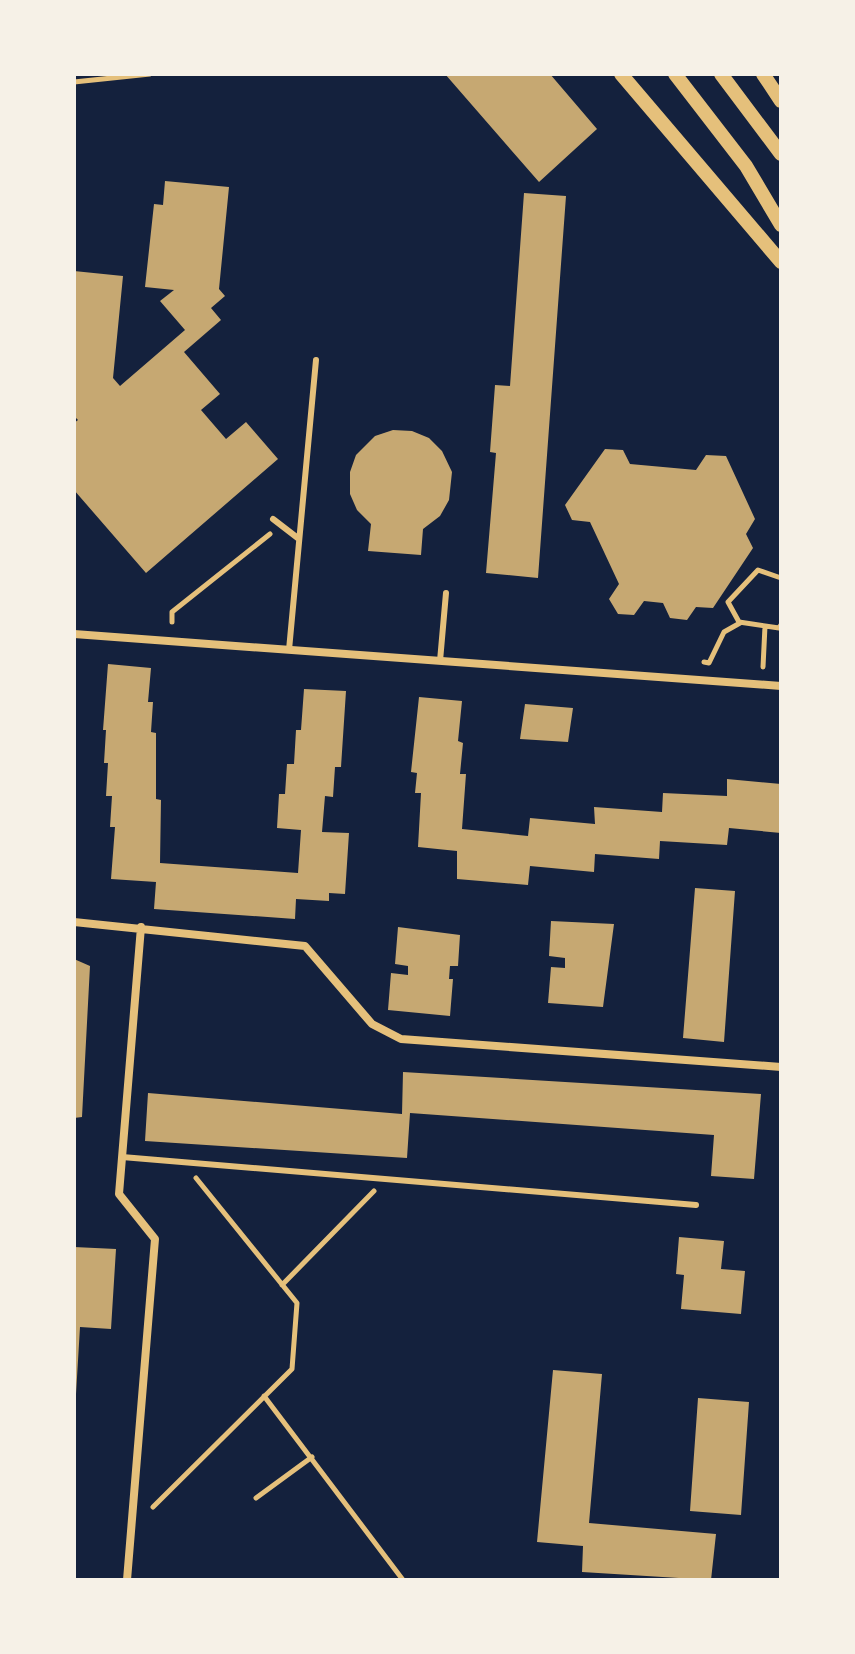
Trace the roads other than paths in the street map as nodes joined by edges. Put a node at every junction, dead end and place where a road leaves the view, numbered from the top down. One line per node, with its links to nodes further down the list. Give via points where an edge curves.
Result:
1 (621, 74): 8 (street)
2 (675, 74): 7 (street, via 746,166)
3 (721, 74): 6 (street)
4 (763, 74): 5 (street)
5 (781, 101)
6 (781, 154)
7 (781, 225)
8 (781, 262)
9 (316, 360): 11 (lane)
10 (273, 519): 11 (lane)
11 (299, 539): 14 (lane)
12 (446, 593): 15 (lane)
13 (74, 634): 14 (street)
14 (289, 650): 15 (street)
15 (440, 661): 16 (street)
16 (781, 686)
17 (74, 922): 18 (street)
18 (141, 927): 19 (street, via 305,946 372,1024 401,1039); 20 (street)
19 (781, 1067)
20 (122, 1157): 21 (lane); 22 (street, via 119,1194 155,1239)
21 (696, 1205)
22 (127, 1580)

